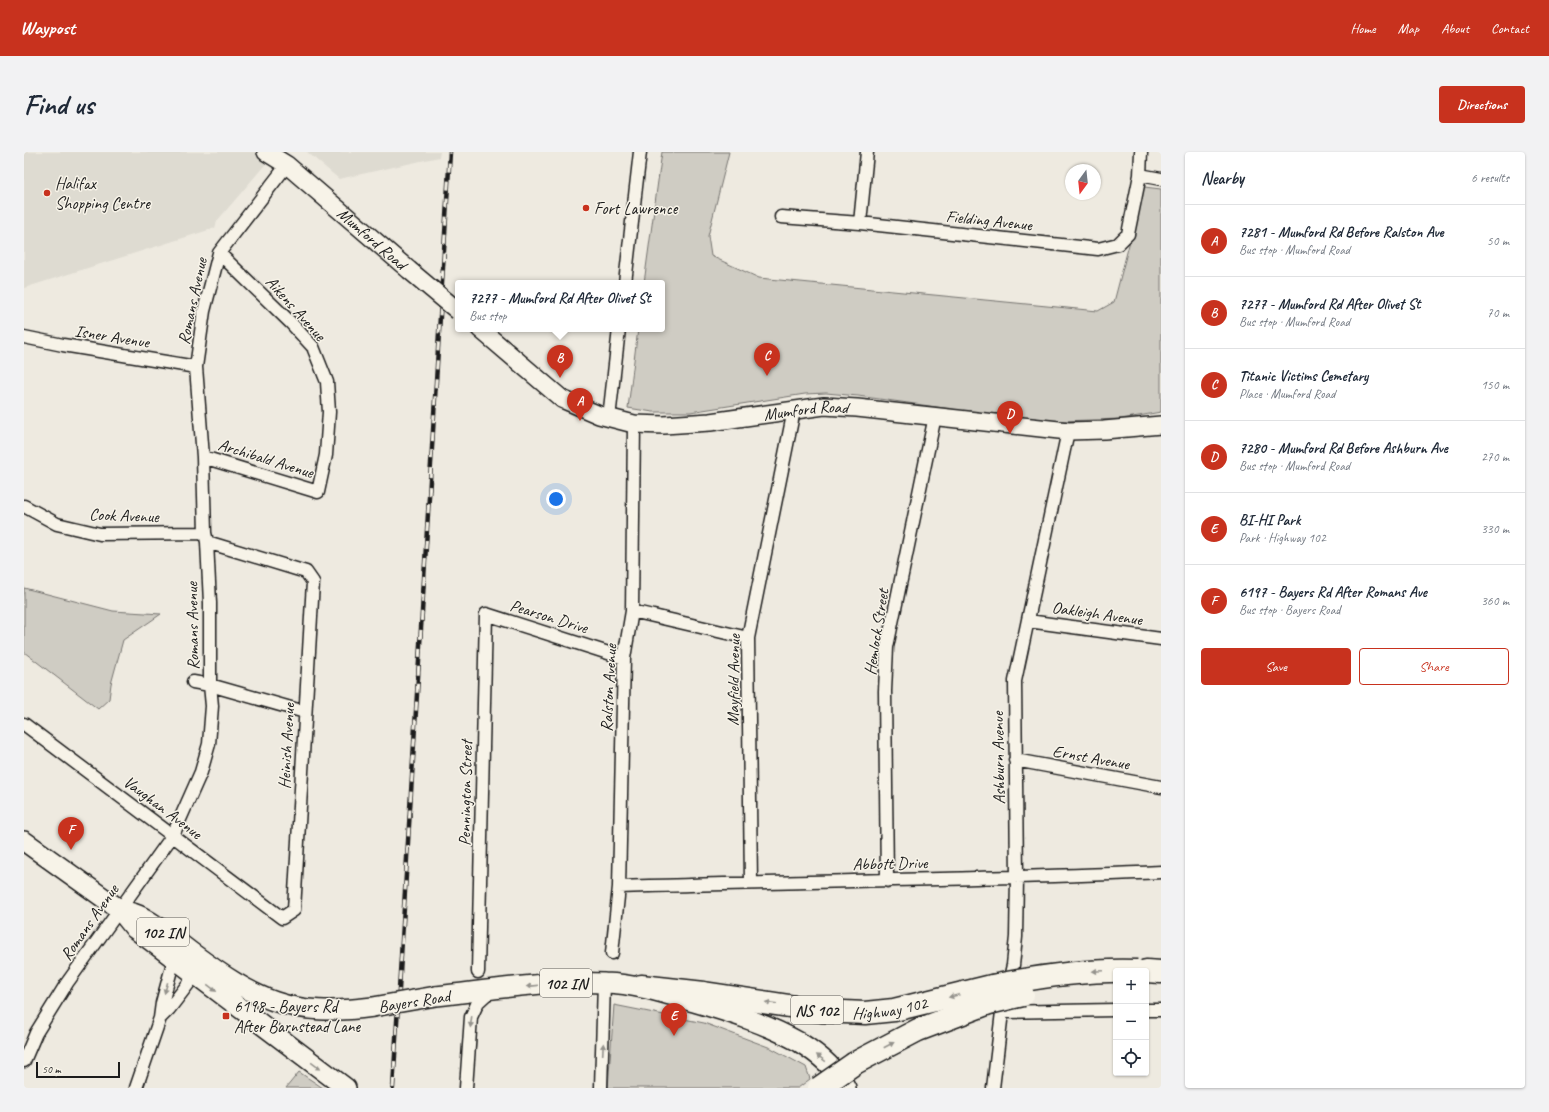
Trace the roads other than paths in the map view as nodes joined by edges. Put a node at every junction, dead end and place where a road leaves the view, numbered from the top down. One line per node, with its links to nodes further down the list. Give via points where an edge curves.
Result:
1 (266, 152): 5 (street, Mumford Road)
2 (640, 152): 11 (street)
3 (867, 152): 9 (street)
4 (1141, 152): 6 (street, Fielding Avenue)
5 (284, 158): 10 (street, Romans Avenue); 12 (street, Mumford Road, bridge)
6 (1140, 174): 7 (street); 9 (street, Fielding Avenue, via 1128,234 1118,244 1098,249)
7 (1161, 179)
8 (781, 217): 9 (street, Fielding Avenue)
9 (860, 223)
10 (219, 253): 16 (street, Romans Avenue, via 204,311); 24 (street, Aikens Avenue, via 312,347 327,382 329,412 326,455)
11 (625, 280)
12 (455, 308)
13 (484, 332): 19 (street, Mumford Road, via 562,399)
14 (620, 332): 19 (street)
15 (24, 337): 16 (street, Isner Avenue)
16 (196, 367): 23 (street, Romans Avenue)
17 (794, 410): 18 (street, Mumford Road, via 824,406); 20 (street, Mumford Road, via 710,422); 31 (street, Mayfield Avenue)
18 (935, 416): 22 (street, Mumford Road); 44 (street, Hemlock Street, via 888,647 885,691)
19 (609, 418): 20 (street, Mumford Road)
20 (634, 424): 28 (street, Ralston Avenue)
21 (1161, 425): 22 (street, Mumford Road)
22 (1068, 431): 30 (street, Ashburn Avenue)
23 (203, 457): 24 (street, Archibald Avenue); 26 (street, Romans Avenue)
24 (318, 492)
25 (24, 506): 26 (street, Cook Avenue, via 57,524 93,533)
26 (206, 538): 27 (street, Cook Avenue); 35 (street, Romans Avenue, via 210,603)
27 (306, 572): 36 (street, Heinish Avenue, via 313,582)
28 (632, 611): 31 (street); 33 (street, Ralston Avenue)
29 (486, 614): 33 (street, Pearson Drive); 53 (street, Pennington Street)
30 (1028, 621): 32 (street, Oakleigh Avenue); 38 (street, Ashburn Avenue, via 1015,681)
31 (748, 638): 45 (street, Mayfield Avenue)
32 (1161, 638)
33 (624, 658): 46 (street, Ralston Avenue)
34 (194, 682): 35 (street)
35 (210, 685): 36 (street); 40 (street, Romans Avenue, via 212,706 207,753)
36 (305, 712): 48 (street, Heinish Avenue, via 294,910)
37 (24, 724): 40 (street, Vaughan Avenue)
38 (1015, 760): 39 (street, Ernst Avenue); 43 (street, Ashburn Avenue)
39 (1161, 787)
40 (173, 835): 47 (street, Romans Avenue); 48 (street, Vaughan Avenue)
41 (24, 841): 47 (main road, Bayers Road)
42 (1161, 872): 43 (street, Abbott Drive)
43 (1018, 878): 44 (street, Abbott Drive); 62 (street, Ashburn Avenue, via 1013,965)
44 (887, 881): 45 (street, Abbott Drive)
45 (751, 883): 46 (street, Abbott Drive)
46 (619, 887): 49 (street, Ralston Avenue)
47 (119, 909): 50 (main road, Bayers Road, via 135,929); 61 (main road, Bayers Road / 102 IN, bridge, via 144,917 233,982 263,998 284,1005 318,1010 373,1007); 67 (street, Romans Avenue, via 67,983)
48 (282, 918)
49 (612, 953)
50 (174, 959): 55 (main road, Bayers Road); 66 (street, one-way to 66)
51 (1113, 970): 62 (highway, Highway 102 / NS 102, one-way to 62, bridge, via 1058,973)
52 (1149, 971): 54 (highway)
53 (478, 972)
54 (1161, 972)
55 (195, 975): 66 (street, via 170,1009); 69 (main road, Bayers Road, one-way to 69)
56 (604, 982): 60 (main road, Bayers Road / 102 IN); 61 (main road, Bayers Road / 102 IN, one-way to 61); 71 (street, one-way to 56)
57 (1113, 985): 62 (highway, Highway 102 / NS 102, bridge, via 1061,987)
58 (1149, 985): 59 (highway)
59 (1161, 985)
60 (641, 986): 62 (highway, Highway 102 / NS 102, one-way to 60, via 864,1013 822,1011); 73 (main road, Bayers Road, one-way to 60, via 828,1062 799,1042 766,1026 721,1010)
61 (491, 990): 70 (street, one-way to 70, via 478,1002 471,1017)
62 (994, 1000): 63 (street); 72 (highway, Highway 102 / NS 102, one-way to 62, bridge, via 855,1063 918,1030); 74 (street, Ashburn Avenue)
63 (1113, 1010)
64 (1149, 1010): 65 (street)
65 (1161, 1010)
66 (160, 1018): 68 (street)
67 (25, 1055)
68 (136, 1088)
69 (346, 1088)
70 (466, 1088)
71 (601, 1088)
72 (820, 1088)
73 (846, 1088)
74 (993, 1088)

